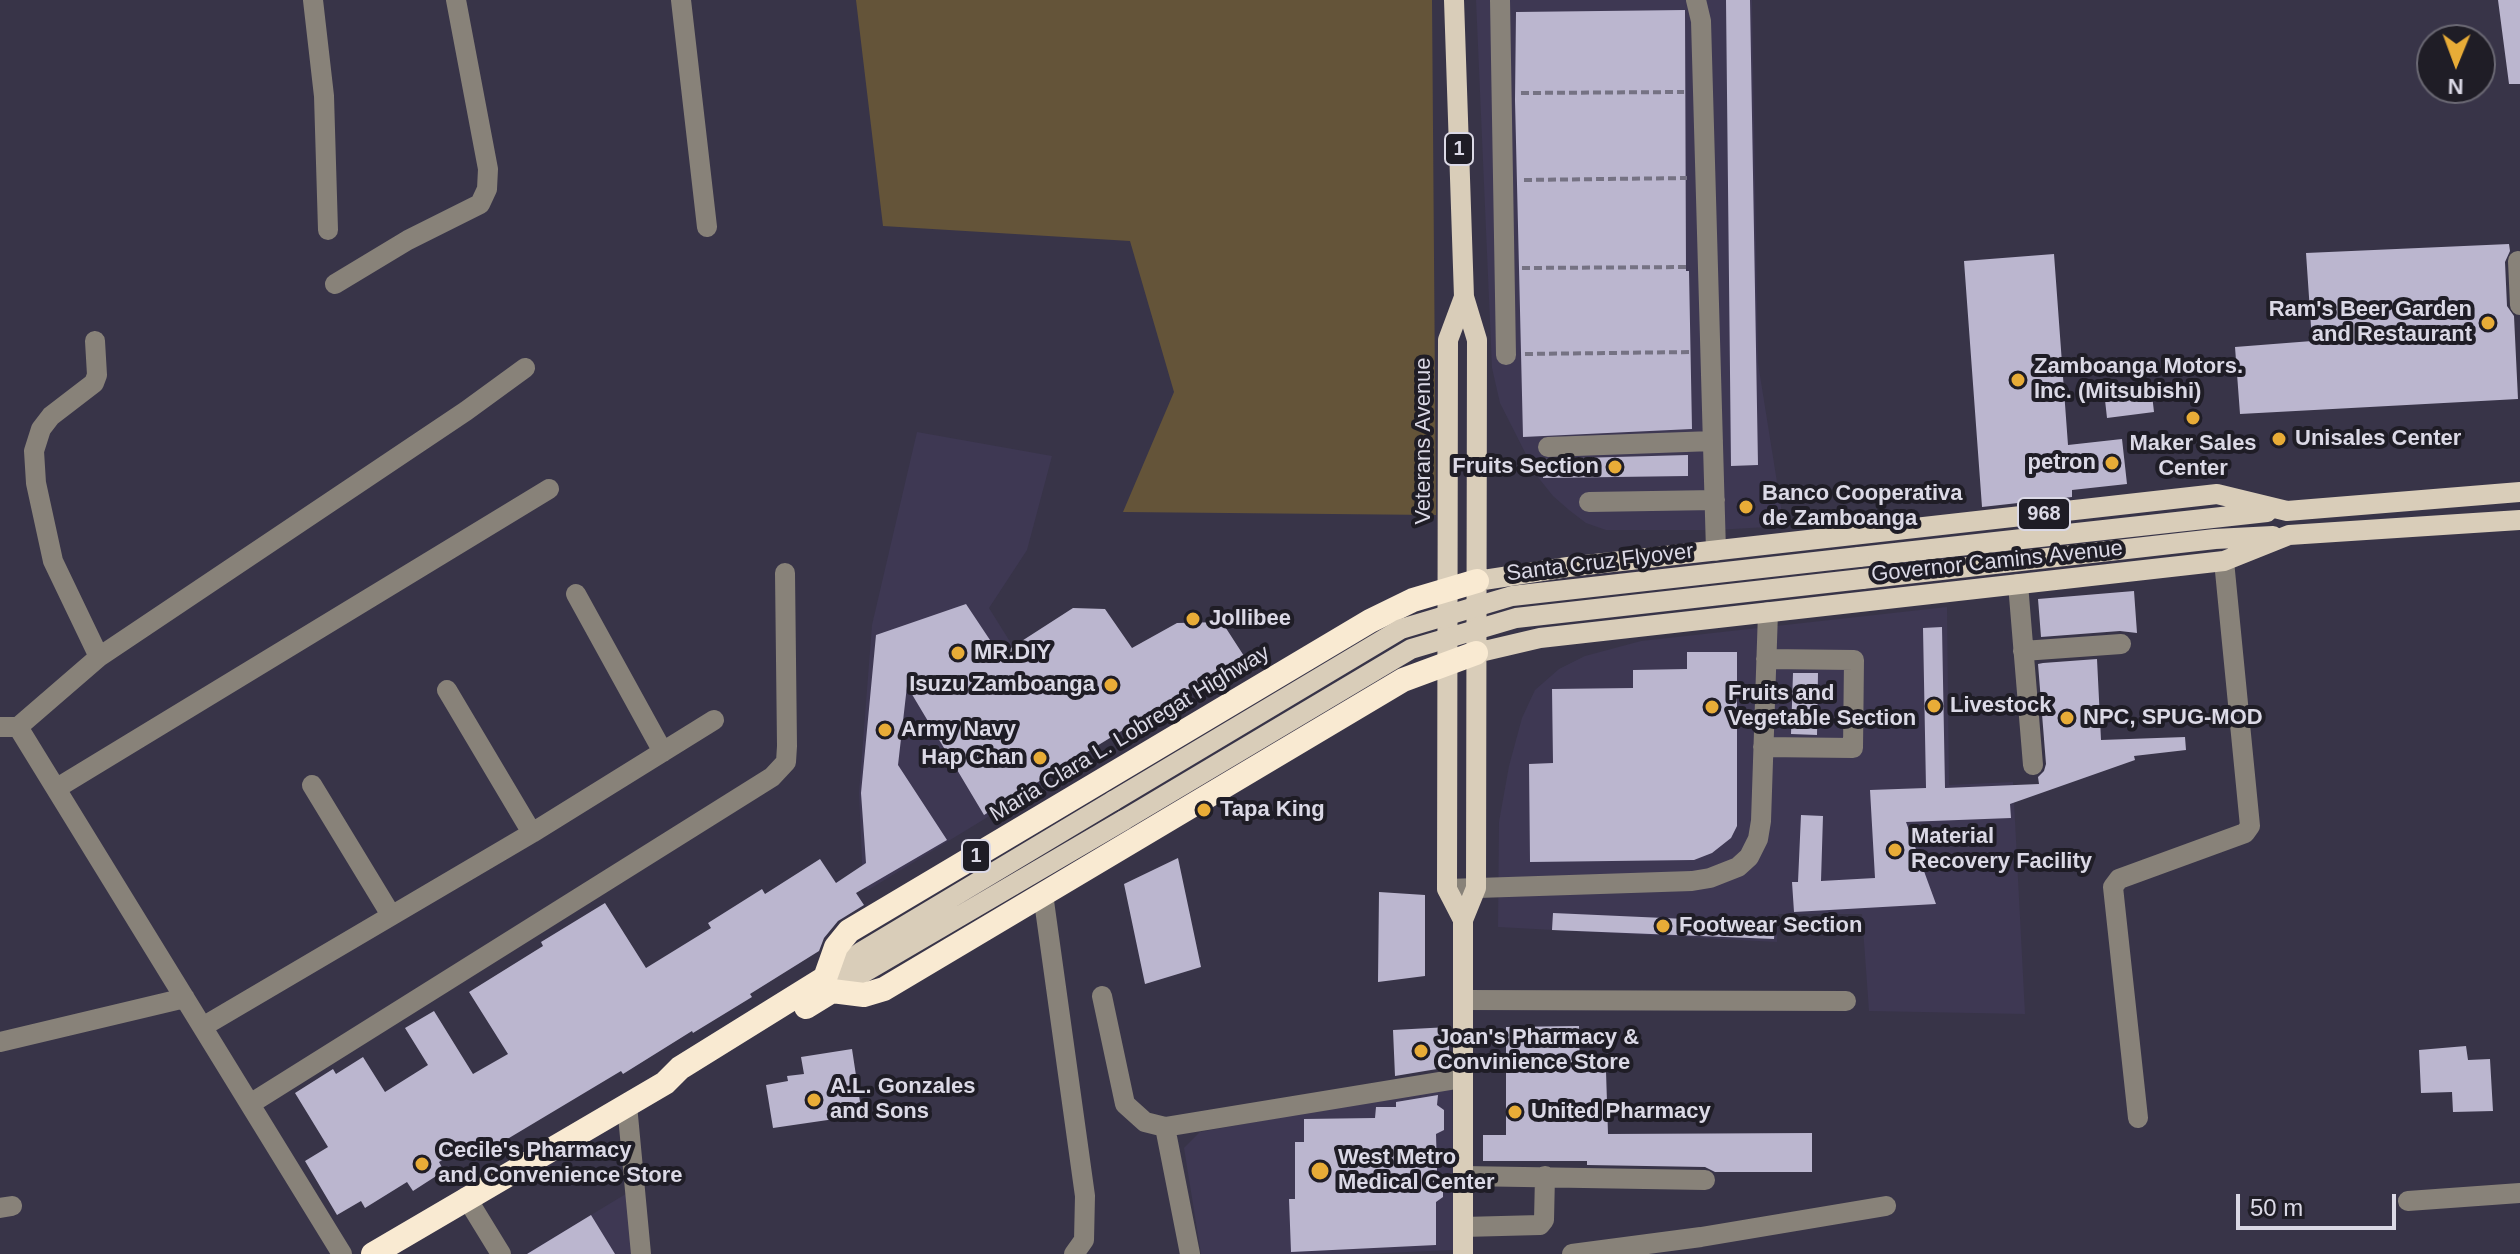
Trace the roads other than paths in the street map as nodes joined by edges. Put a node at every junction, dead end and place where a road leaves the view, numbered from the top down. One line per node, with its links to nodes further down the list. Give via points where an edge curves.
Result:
1 (313, 0): 8 (street, via 324,96)
2 (456, 0): 10 (street, via 488,169 487,189 480,204)
3 (681, 0): 7 (street)
4 (1454, 0): 11 (main road, Veterans Avenue / 1)
5 (1500, 0): 14 (street)
6 (1696, 0): 16 (street, via 1701,21)
7 (707, 227)
8 (328, 230)
9 (2518, 261): 12 (street)
10 (335, 284)
11 (1464, 297): 31 (main road, Veterans Avenue / 1, via 1477,340); 33 (main road, Veterans Avenue / 1, via 1448,340)
12 (2520, 305)
13 (95, 341): 43 (street, via 94,383 51,416 34,451 53,561)
14 (1506, 355)
15 (525, 368): 43 (street)
16 (1713, 441): 17 (street); 20 (street)
17 (1548, 447)
18 (549, 489): 57 (street)
19 (2520, 492): 22 (main road, Governor Camins Avenue / 968)
20 (1715, 500): 21 (street); 26 (street)
21 (1589, 502)
22 (2287, 511): 25 (main road, Governor Camins Avenue / 968, via 2217,494); 65 (main road, Santa Cruz Flyover, bridge, via 1512,596 1401,629 861,952)
23 (2520, 520): 24 (main road, Governor Camins Avenue)
24 (2289, 535): 28 (main road, Governor Camins Avenue); 65 (main road, Santa Cruz Flyover, bridge, via 1516,618 1411,649 1124,820)
25 (1799, 541): 26 (main road, Governor Camins Avenue / 968); 35 (main road)
26 (1716, 551): 27 (main road, Governor Camins Avenue / 968)
27 (1684, 554): 29 (main road, Governor Camins Avenue / 968); 37 (main road)
28 (2224, 561): 32 (main road, Governor Camins Avenue); 75 (street, via 2250,826 2245,833 2119,879 2113,887)
29 (1568, 567): 31 (main road, Governor Camins Avenue / 968); 38 (main road)
30 (785, 573): 74 (street, via 786,762 772,777)
31 (1477, 581): 33 (highway, 1); 42 (main road, 1)
32 (2018, 584): 35 (main road, Governor Camins Avenue); 41 (street)
33 (1448, 588): 39 (highway, Maria Clara L. Lobregat Highway / 1, via 1393,608); 45 (main road, 1)
34 (576, 594): 52 (street)
35 (1807, 608): 36 (main road, Governor Camins Avenue)
36 (1768, 612): 37 (main road, Governor Camins Avenue); 44 (street)
37 (1691, 621): 38 (main road, Governor Camins Avenue)
38 (1576, 634): 42 (main road, Governor Camins Avenue)
39 (1340, 639): 47 (highway, Maria Clara L. Lobregat Highway / 1); 48 (highway)
40 (2121, 644): 41 (street)
41 (2023, 651): 55 (street)
42 (1476, 653): 45 (highway); 60 (main road)
43 (99, 657): 50 (street)
44 (1766, 659): 51 (street); 51 (street, via 1854,660 1853,748)
45 (1448, 661): 48 (highway); 61 (main road)
46 (447, 690): 59 (street)
47 (1245, 696): 53 (highway, Maria Clara L. Lobregat Highway / 1); 54 (highway)
48 (1375, 696): 54 (highway)
49 (714, 720): 52 (street)
50 (9, 727): 57 (street)
51 (1763, 747): 60 (street, via 1758,839 1738,867 1692,881)
52 (663, 752): 59 (street)
53 (1149, 753): 58 (highway); 65 (highway, Maria Clara L. Lobregat Highway / 1, via 849,931 836,947)
54 (1280, 754): 58 (highway)
55 (2033, 765)
56 (312, 785): 63 (street)
57 (57, 788): 67 (street)
58 (1184, 810): 62 (highway)
59 (532, 833): 63 (street)
60 (1476, 888): 61 (street); 64 (main road)
61 (1447, 889): 64 (main road)
62 (1043, 894): 65 (highway, via 884,989 864,995); 89 (street, via 1085,1196 1084,1240)
63 (391, 915): 70 (street)
64 (1463, 920): 68 (main road)
65 (828, 985): 73 (highway, via 680,1068)
66 (1102, 996): 76 (street, via 1125,1104 1145,1122)
67 (185, 998): 70 (street); 71 (street)
68 (1463, 1000): 69 (street); 72 (main road)
69 (1846, 1001)
70 (204, 1026): 74 (street)
71 (0, 1042)
72 (1463, 1078): 76 (street); 77 (main road)
73 (647, 1094): 81 (highway); 88 (street)
74 (250, 1104): 85 (street)
75 (2138, 1118)
76 (1165, 1127): 90 (street)
77 (1463, 1176): 78 (street); 84 (main road)
78 (1545, 1176): 79 (street); 84 (street, via 1540,1225)
79 (1705, 1180)
80 (2520, 1193): 82 (street)
81 (466, 1197): 86 (highway); 87 (street)
82 (2408, 1201)
83 (1886, 1206): 92 (street)
84 (1463, 1227): 91 (main road)
85 (342, 1254)
86 (373, 1254)
87 (501, 1254)
88 (641, 1254)
89 (1074, 1254)
90 (1190, 1254)
91 (1463, 1254)
92 (1572, 1254)

